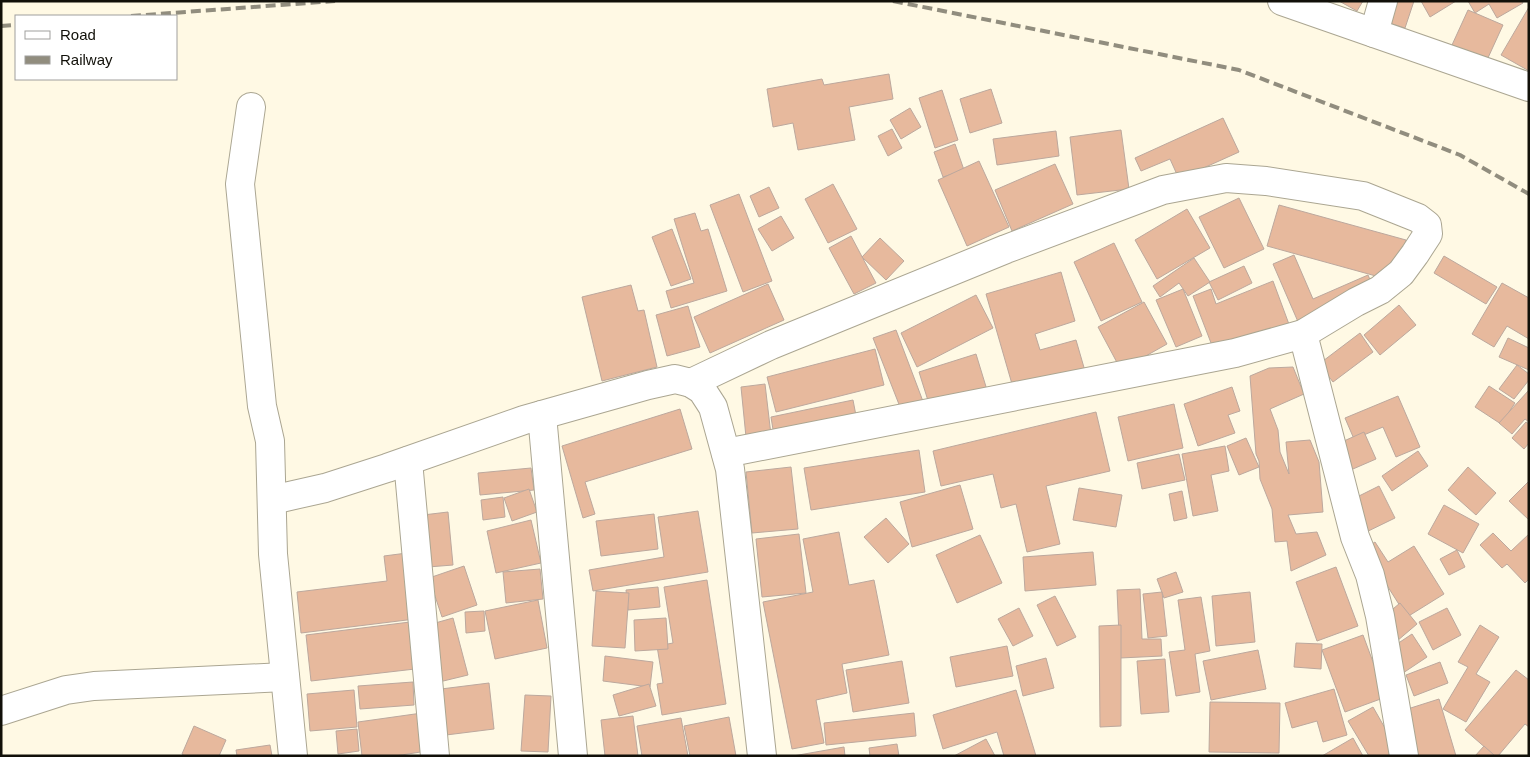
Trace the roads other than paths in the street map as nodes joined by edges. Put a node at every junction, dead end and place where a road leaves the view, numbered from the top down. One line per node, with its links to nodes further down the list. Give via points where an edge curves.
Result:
1 (1282, 1): 3 (street)
2 (1383, 1): 3 (street)
3 (1374, 33): 4 (street)
4 (1529, 86)
5 (251, 107): 11 (street, via 240,184 262,406 270,441)
6 (1303, 334): 7 (street, via 1380,290 1401,273 1426,238 1427,225 1418,218 1363,196 1266,181 1226,178 1163,190 1006,249 789,338); 9 (street, via 1235,353); 18 (street, via 1355,537 1370,575 1380,616)
7 (691, 383): 8 (street, via 675,379 648,384); 9 (street, via 708,397)
8 (542, 415): 10 (street); 16 (street)
9 (726, 453): 17 (street)
10 (408, 461): 11 (street, via 325,488); 15 (street)
11 (272, 500): 12 (street, via 273,554)
12 (285, 677): 13 (street, via 94,686 66,690); 14 (street)
13 (1, 711)
14 (293, 756)
15 (435, 756)
16 (573, 756)
17 (762, 756)
18 (1404, 756)

